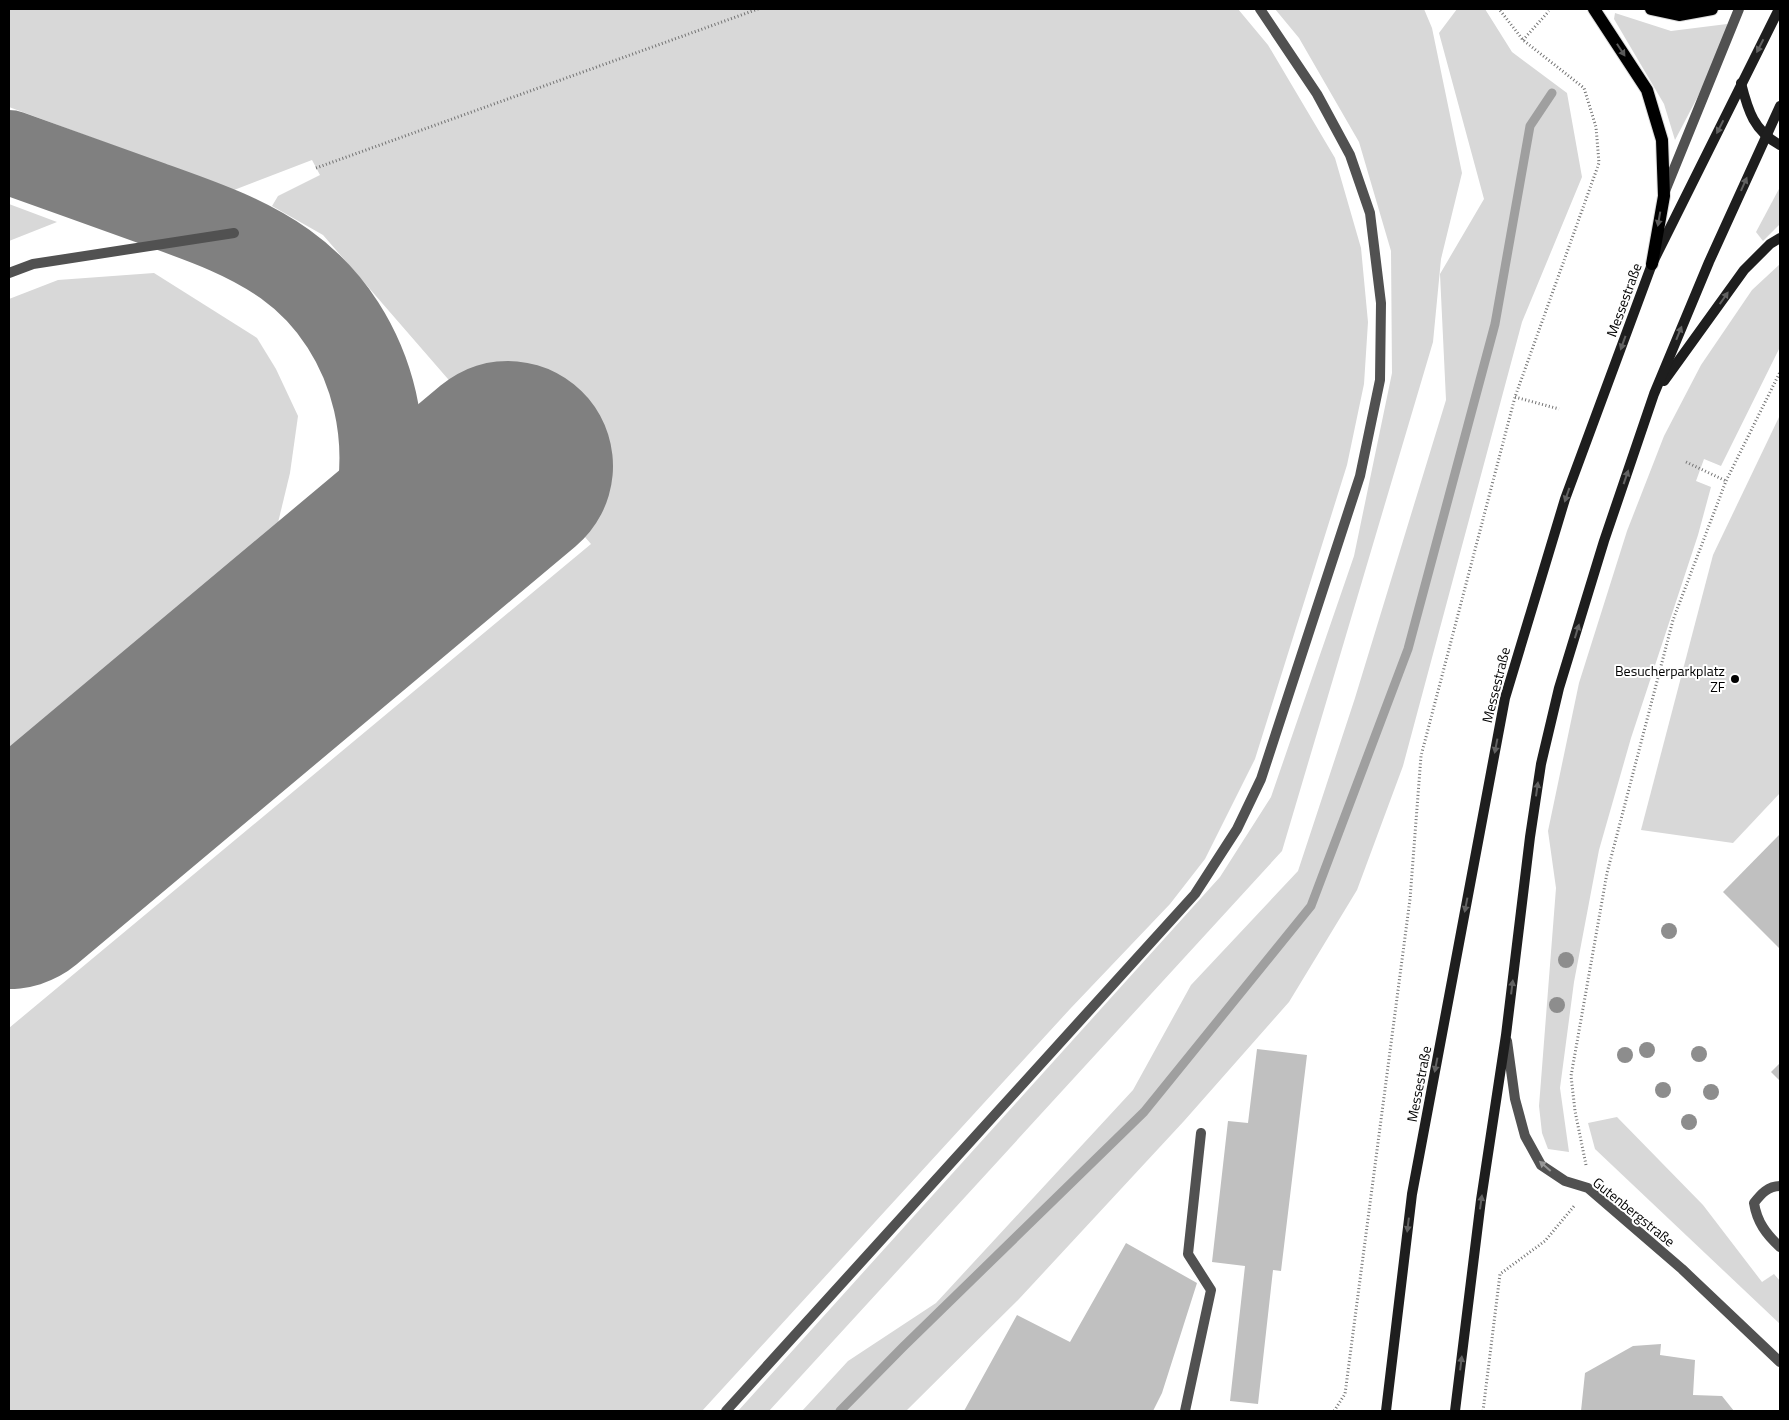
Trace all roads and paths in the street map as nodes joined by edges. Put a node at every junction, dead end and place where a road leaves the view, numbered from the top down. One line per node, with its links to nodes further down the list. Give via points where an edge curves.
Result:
1 (758, 9): 15 (path)
2 (1260, 9): 33 (street, via 1317,94 1350,155 1370,213 1381,303 1380,380 1360,476 1261,779 1237,829 1195,894)
3 (1499, 9): 10 (path)
4 (1594, 9): 16 (main road, one-way to 16, via 1647,90 1662,140)
5 (1651, 9): 6 (main road, via 1679,15)
6 (1712, 9)
7 (1739, 9): 16 (street)
8 (1779, 9): 11 (street, Messestraße, one-way to 11)
9 (1549, 11): 10 (path)
10 (1523, 40): 23 (path, via 1584,88 1596,127 1599,163)
11 (1741, 83): 13 (street, via 1748,110); 19 (street, Messestraße, one-way to 19)
12 (1780, 106): 13 (street)
13 (1765, 137): 14 (street); 22 (street, one-way to 13)
14 (1780, 145)
15 (316, 168)
16 (1664, 196): 19 (main road, one-way to 19)
17 (234, 234): 20 (street, via 33,264)
18 (1780, 238): 22 (street, one-way to 18, via 1744,270)
19 (1652, 264): 36 (street, Messestraße, one-way to 36, via 1565,499 1505,698 1412,1194)
20 (9, 273)
21 (1780, 372): 26 (path)
22 (1654, 394): 27 (street, one-way to 22, via 1541,764 1570,652)
23 (1515, 397): 24 (path); 35 (path, via 1421,756 1410,899 1345,1394)
24 (1559, 409)
25 (1686, 462): 26 (path)
26 (1726, 481): 30 (path, via 1673,620 1607,874 1571,1076)
27 (1506, 1036): 30 (street, Gutenbergstraße, one-way to 27, via 1565,1181 1541,1165 1525,1136 1515,1099); 37 (street, one-way to 27, via 1481,1200)
28 (1201, 1133): 34 (street, via 1188,1254 1210,1290)
29 (1780, 1186): 31 (street, via 1762,1193 1754,1203 1756,1217)
30 (1588, 1188): 32 (street, Gutenbergstraße, via 1682,1269); 38 (path, via 1545,1241 1500,1274)
31 (1780, 1247)
32 (1780, 1362)
33 (726, 1411)
34 (1185, 1411)
35 (1334, 1411)
36 (1386, 1411)
37 (1455, 1411)
38 (1483, 1411)

